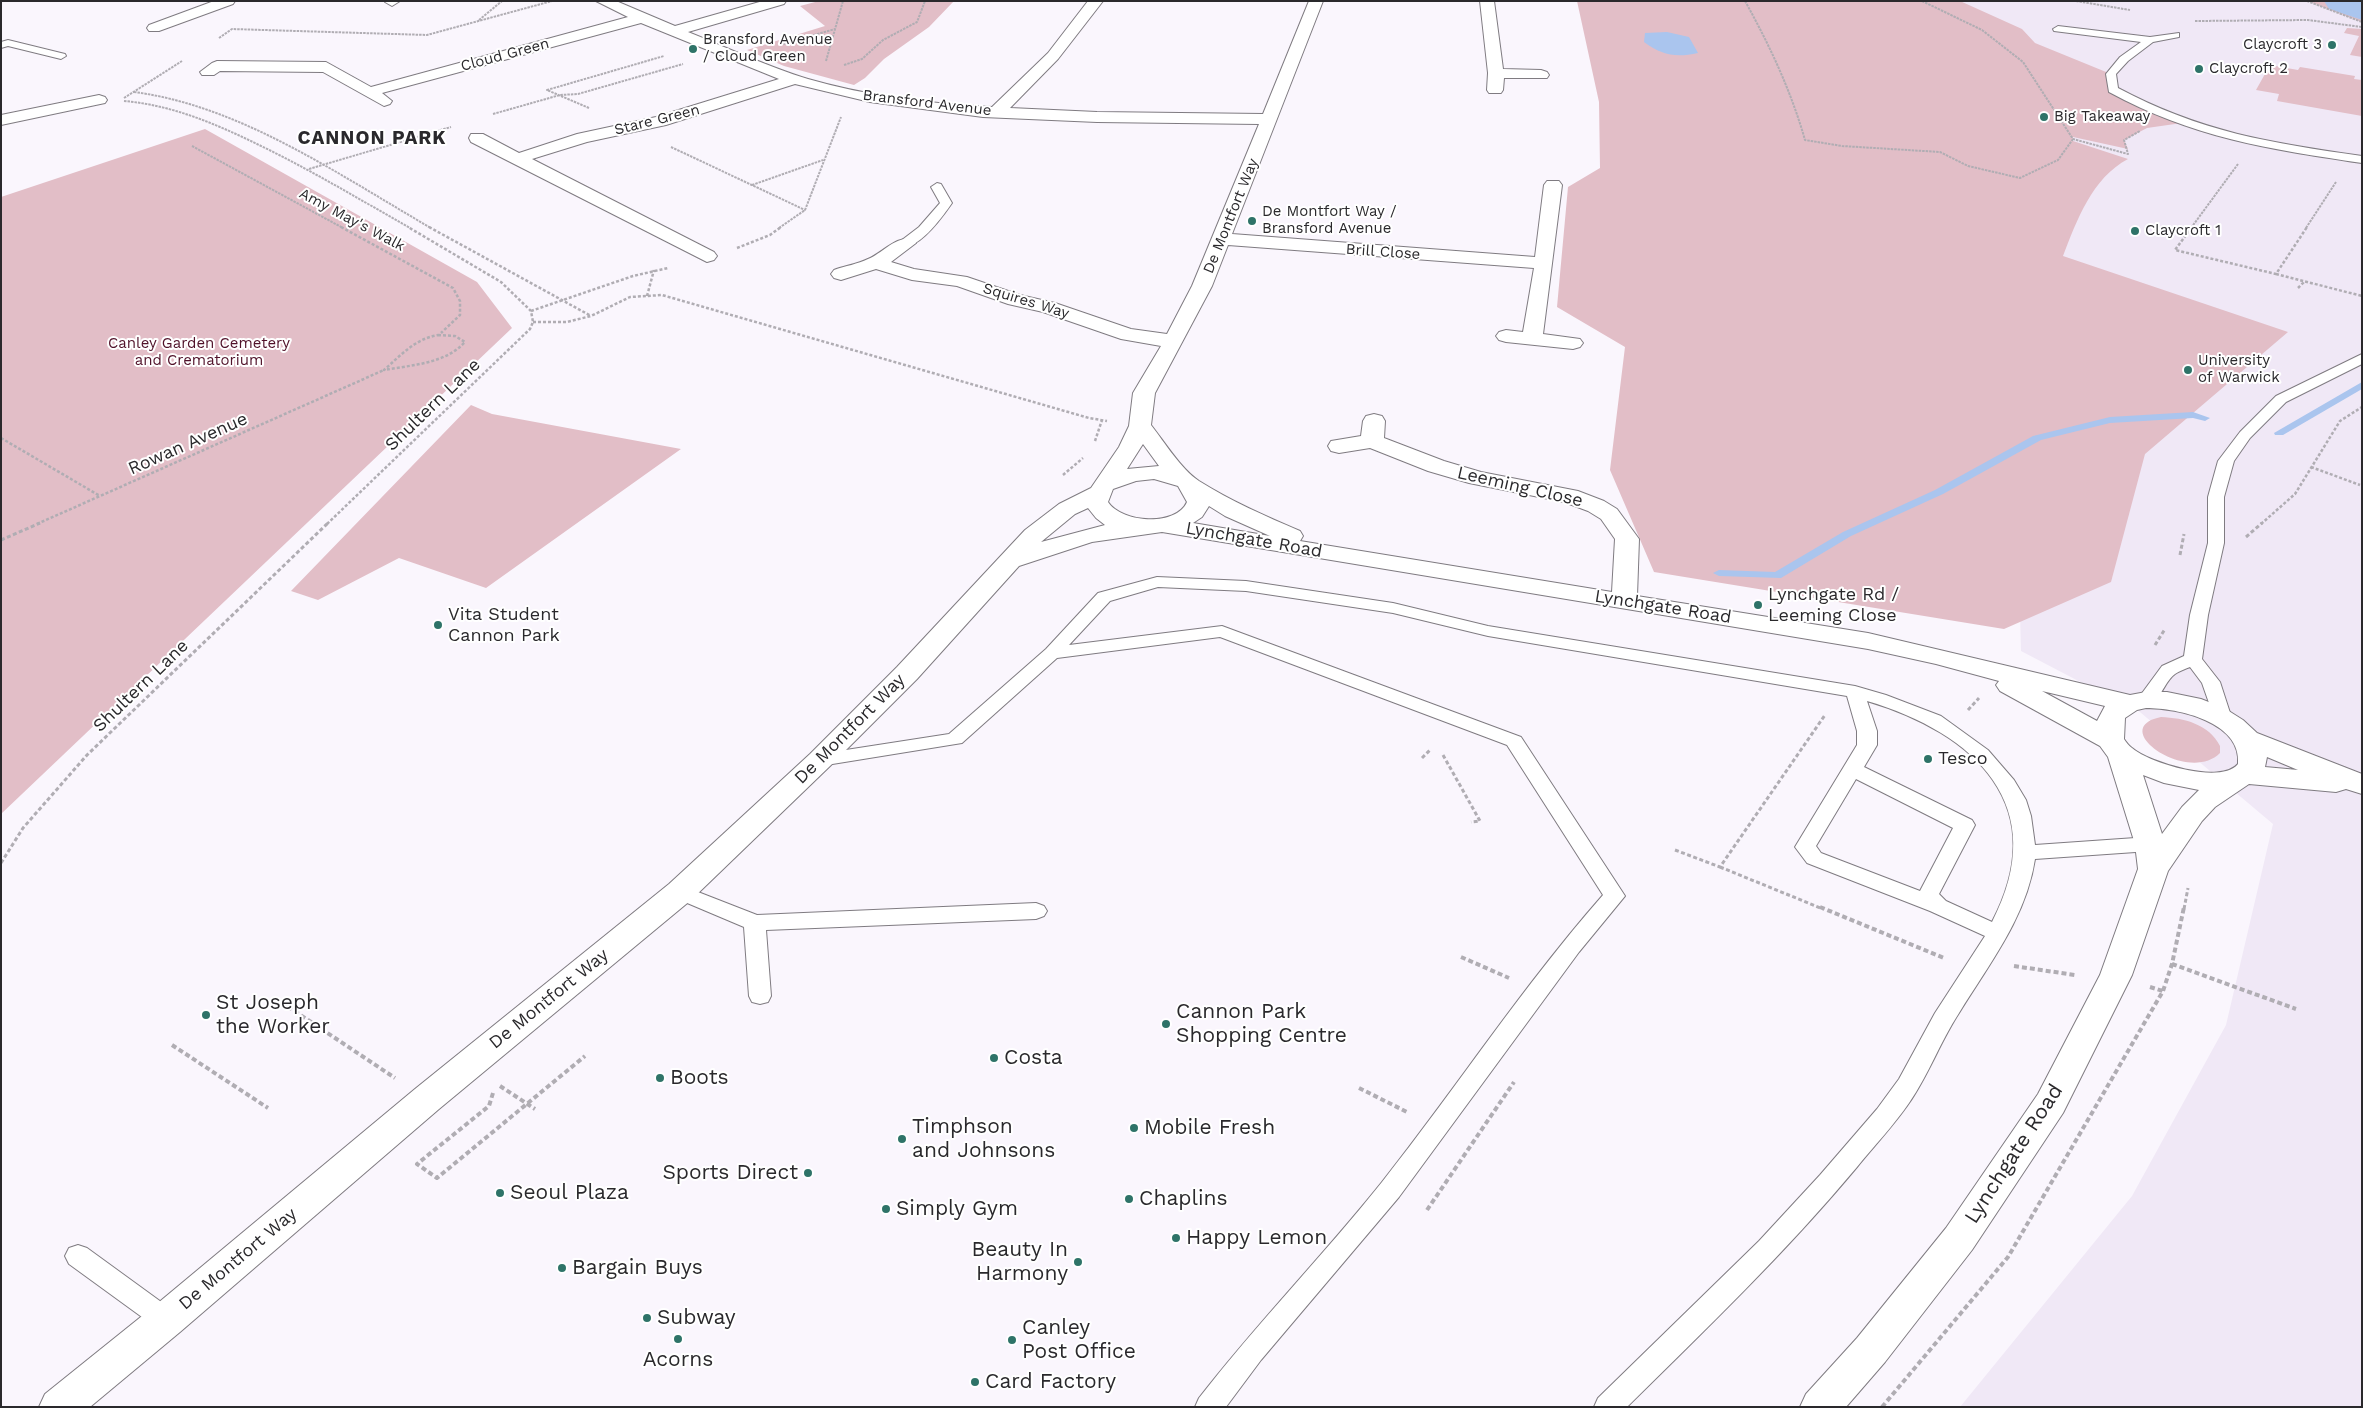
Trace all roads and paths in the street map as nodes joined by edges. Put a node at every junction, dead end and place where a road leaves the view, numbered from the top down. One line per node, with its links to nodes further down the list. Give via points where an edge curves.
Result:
1 (228, 1): 21 (street)
2 (502, 1): 18 (path)
3 (552, 1): 18 (path)
4 (603, 1): 16 (street, Bransford Avenue)
5 (779, 1): 24 (street)
6 (843, 1): 22 (path)
7 (925, 1): 34 (path, via 917,22 883,40 862,59)
8 (1096, 1): 43 (street, via 1052,56)
9 (1316, 1): 45 (street, De Montfort Way)
10 (1487, 1): 35 (street)
11 (1745, 1): 50 (path, via 1769,43 1797,107 1805,140 1842,146 1940,152 1968,166 2020,178 2058,160)
12 (1922, 1): 50 (path, via 1982,30 2023,62)
13 (2076, 1): 15 (path)
14 (2307, 1): 19 (path)
15 (2132, 10)
16 (642, 18): 24 (street, Bransford Avenue); 40 (street, Cloud Green)
17 (2187, 20): 20 (path, via 2308,20)
18 (478, 21): 26 (path, via 427,34 232,29)
19 (2362, 22)
20 (2362, 27)
21 (154, 28)
22 (835, 29): 32 (path); 34 (path)
23 (2058, 29): 27 (lane)
24 (675, 31): 29 (street, Bransford Avenue)
25 (2175, 35): 27 (lane)
26 (217, 39)
27 (2150, 40): 47 (lane, via 2110,74 2113,90 2143,108)
28 (1, 45): 30 (lane, via 8,43)
29 (724, 52): 32 (street, Bransford Avenue); 44 (path, via 578,94 560,95)
30 (61, 56)
31 (186, 58): 39 (path)
32 (739, 58): 37 (street, Bransford Avenue)
33 (208, 72): 40 (street, via 216,66 326,67)
34 (822, 72): 37 (path)
35 (1496, 73): 36 (street); 38 (street)
36 (1541, 74)
37 (799, 80): 43 (street, Bransford Avenue, via 911,104); 53 (street, Stare Green)
38 (1495, 90)
39 (134, 92): 56 (path, via 176,98 212,111); 57 (path, via 119,101 150,103 211,122)
40 (369, 92): 42 (street)
41 (99, 100): 46 (street)
42 (391, 105)
43 (997, 112): 45 (street, Bransford Avenue)
44 (493, 114)
45 (1269, 119): 61 (street, De Montfort Way)
46 (1, 120)
47 (2182, 123): 50 (path, via 2147,128 2124,140 2128,154); 51 (lane)
48 (454, 126): 56 (path)
49 (476, 138): 53 (street)
50 (2073, 139)
51 (2253, 143): 54 (lane); 68 (path, via 2175,250)
52 (192, 146): 75 (path, Amy May's Walk, via 453,288 460,301 460,315)
53 (516, 159): 63 (street)
54 (2357, 159): 68 (path)
55 (824, 160): 59 (path)
56 (321, 165): 57 (path); 73 (path)
57 (309, 169): 74 (path, via 501,282 531,311)
58 (1553, 185): 65 (street)
59 (750, 186)
60 (937, 187): 62 (lane, via 946,203 927,227)
61 (1222, 239): 65 (street, Brill Close); 78 (street, De Montfort Way)
62 (907, 243): 64 (street)
63 (708, 256)
64 (876, 263): 67 (street); 78 (street, Squires Way, via 912,274 960,281 1128,335)
65 (1544, 263): 77 (street)
66 (654, 270): 71 (path)
67 (841, 274)
68 (2276, 274): 69 (path)
69 (2304, 282): 70 (path); 72 (path)
70 (2298, 288)
71 (647, 296): 73 (path, via 630,297); 83 (path, via 662,295 1090,418)
72 (2362, 296)
73 (591, 316): 74 (path, via 567,322)
74 (533, 322): 115 (path, Shultern Lane, via 530,329 87,755 23,828)
75 (440, 334): 81 (path, Rowan Avenue, via 422,338); 81 (path, Rowan Avenue, via 459,336 465,342 461,350 443,358)
76 (1506, 336): 77 (street)
77 (1532, 338): 79 (street)
78 (1174, 341): 83 (street, De Montfort Way, via 1144,393)
79 (1573, 343)
80 (2362, 358): 95 (lane, via 2281,399 2245,435 2226,461 2216,497 2216,543)
81 (384, 370): 90 (path, Rowan Avenue)
82 (2362, 406): 86 (path, via 2340,421)
83 (1140, 426): 87 (street, De Montfort Way); 89 (street, De Montfort Way)
84 (1, 438): 90 (path)
85 (1339, 446): 96 (street, Leeming Close, via 1373,431 1393,451 1469,476 1570,496 1596,506 1609,514 1627,539)
86 (2312, 467): 88 (path); 95 (path, via 2295,494)
87 (1187, 483): 89 (street, De Montfort Way, via 1162,473 1144,472 1120,478); 91 (street, De Montfort Way, via 1199,502 1196,510 1185,518); 93 (street, Lynchgate Road, via 1265,526)
88 (2360, 485)
89 (1102, 489): 91 (street, via 1096,502 1103,514 1121,523); 94 (street, De Montfort Way, via 1067,509 1034,535)
90 (101, 496): 92 (path, Rowan Avenue)
91 (1152, 525): 93 (street, Lynchgate Road); 94 (street, De Montfort Way, via 1097,533 1047,547)
92 (1, 540)
93 (1344, 556): 96 (street, Lynchgate Road)
94 (1011, 562): 108 (street, De Montfort Way)
95 (2209, 572): 98 (lane)
96 (1624, 601): 99 (street, Lynchgate Road, via 1868,640)
97 (1052, 653): 100 (lane, via 1104,597 1157,582 1246,586 1393,608 1488,630); 108 (lane, via 955,739); 140 (lane, via 1222,631 1514,741 1614,896 1571,946 1390,1190)
98 (2193, 658): 101 (lane, via 2168,670); 102 (lane, via 2211,682)
99 (1980, 669): 101 (street, Lynchgate Road); 104 (street, Lynchgate Road)
100 (1855, 692): 109 (lane, via 1867,731 1866,745); 113 (lane, via 1921,714 1943,726 1984,758 2012,794 2021,814)
101 (2138, 701): 102 (street, Lynchgate Road, via 2167,700 2191,705); 104 (street, via 2117,709 2110,718)
102 (2223, 720): 103 (street, Lynchgate Road)
103 (2247, 739): 110 (street, via 2253,753 2252,765); 111 (street, Lynchgate Road)
104 (2116, 748): 110 (street, Lynchgate Road, via 2164,774 2187,781 2210,783); 114 (street)
105 (1430, 750): 107 (path)
106 (1443, 755): 112 (path, via 1480,821)
107 (1422, 758)
108 (820, 760): 117 (street, De Montfort Way)
109 (1852, 769): 118 (lane, via 1964,825 1928,895); 118 (lane, via 1805,847 1814,858)
110 (2237, 778): 111 (street); 114 (street, Lynchgate Road, via 2205,800)
111 (2361, 784)
112 (1471, 822)
113 (2025, 853): 114 (lane); 121 (lane, via 2017,886)
114 (2152, 856): 142 (street, Lynchgate Road, via 2116,975 2052,1103 1959,1239 1871,1350)
115 (1, 862)
116 (2188, 886): 126 (path, via 2172,964)
117 (680, 892): 120 (lane); 130 (street, De Montfort Way)
118 (1938, 906): 121 (lane)
119 (1036, 911): 120 (lane)
120 (755, 923): 124 (lane)
121 (1998, 933): 141 (lane, via 1901,1095 1840,1170 1759,1260)
122 (1461, 957): 123 (path)
123 (1489, 969)
124 (760, 996)
125 (281, 1002): 130 (path)
126 (2296, 1009)
127 (172, 1045): 133 (path)
128 (585, 1056): 132 (path)
129 (1359, 1088): 131 (path)
130 (427, 1099): 138 (street, De Montfort Way)
131 (1387, 1103)
132 (526, 1104): 132 (path, via 495,1083 489,1106 417,1164 437,1178); 134 (path)
133 (268, 1108)
134 (535, 1109)
135 (1472, 1144): 136 (path)
136 (1427, 1210)
137 (78, 1256): 138 (lane)
138 (166, 1320): 139 (street, De Montfort Way)
139 (59, 1407)
140 (1208, 1407)
141 (1608, 1407)
142 (1820, 1407)

